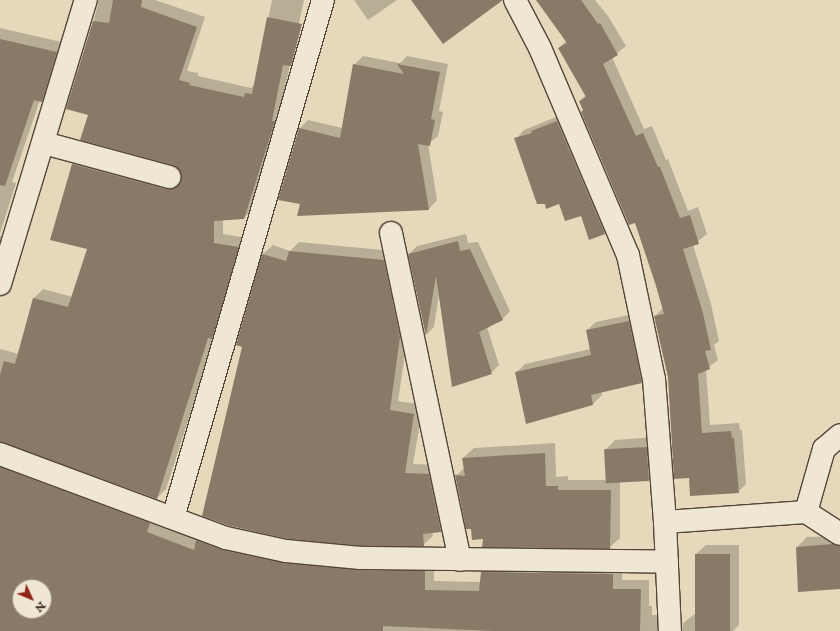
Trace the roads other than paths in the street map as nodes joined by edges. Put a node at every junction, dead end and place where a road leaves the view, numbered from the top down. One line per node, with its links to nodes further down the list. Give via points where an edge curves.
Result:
1 (86, 0): 4 (street)
2 (323, 0): 11 (street)
3 (515, 0): 12 (street, via 540,48 628,255 654,379)
4 (44, 143): 5 (street); 7 (street)
5 (168, 177)
6 (391, 233): 14 (street)
7 (0, 284)
8 (840, 435): 10 (street, via 824,449)
9 (0, 454): 11 (street)
10 (806, 512): 12 (street); 13 (street)
11 (173, 518): 14 (street, via 226,538 286,550 362,558)
12 (665, 522): 15 (street)
13 (840, 534)
14 (460, 560): 15 (street)
15 (667, 562): 16 (street)
16 (670, 631)

